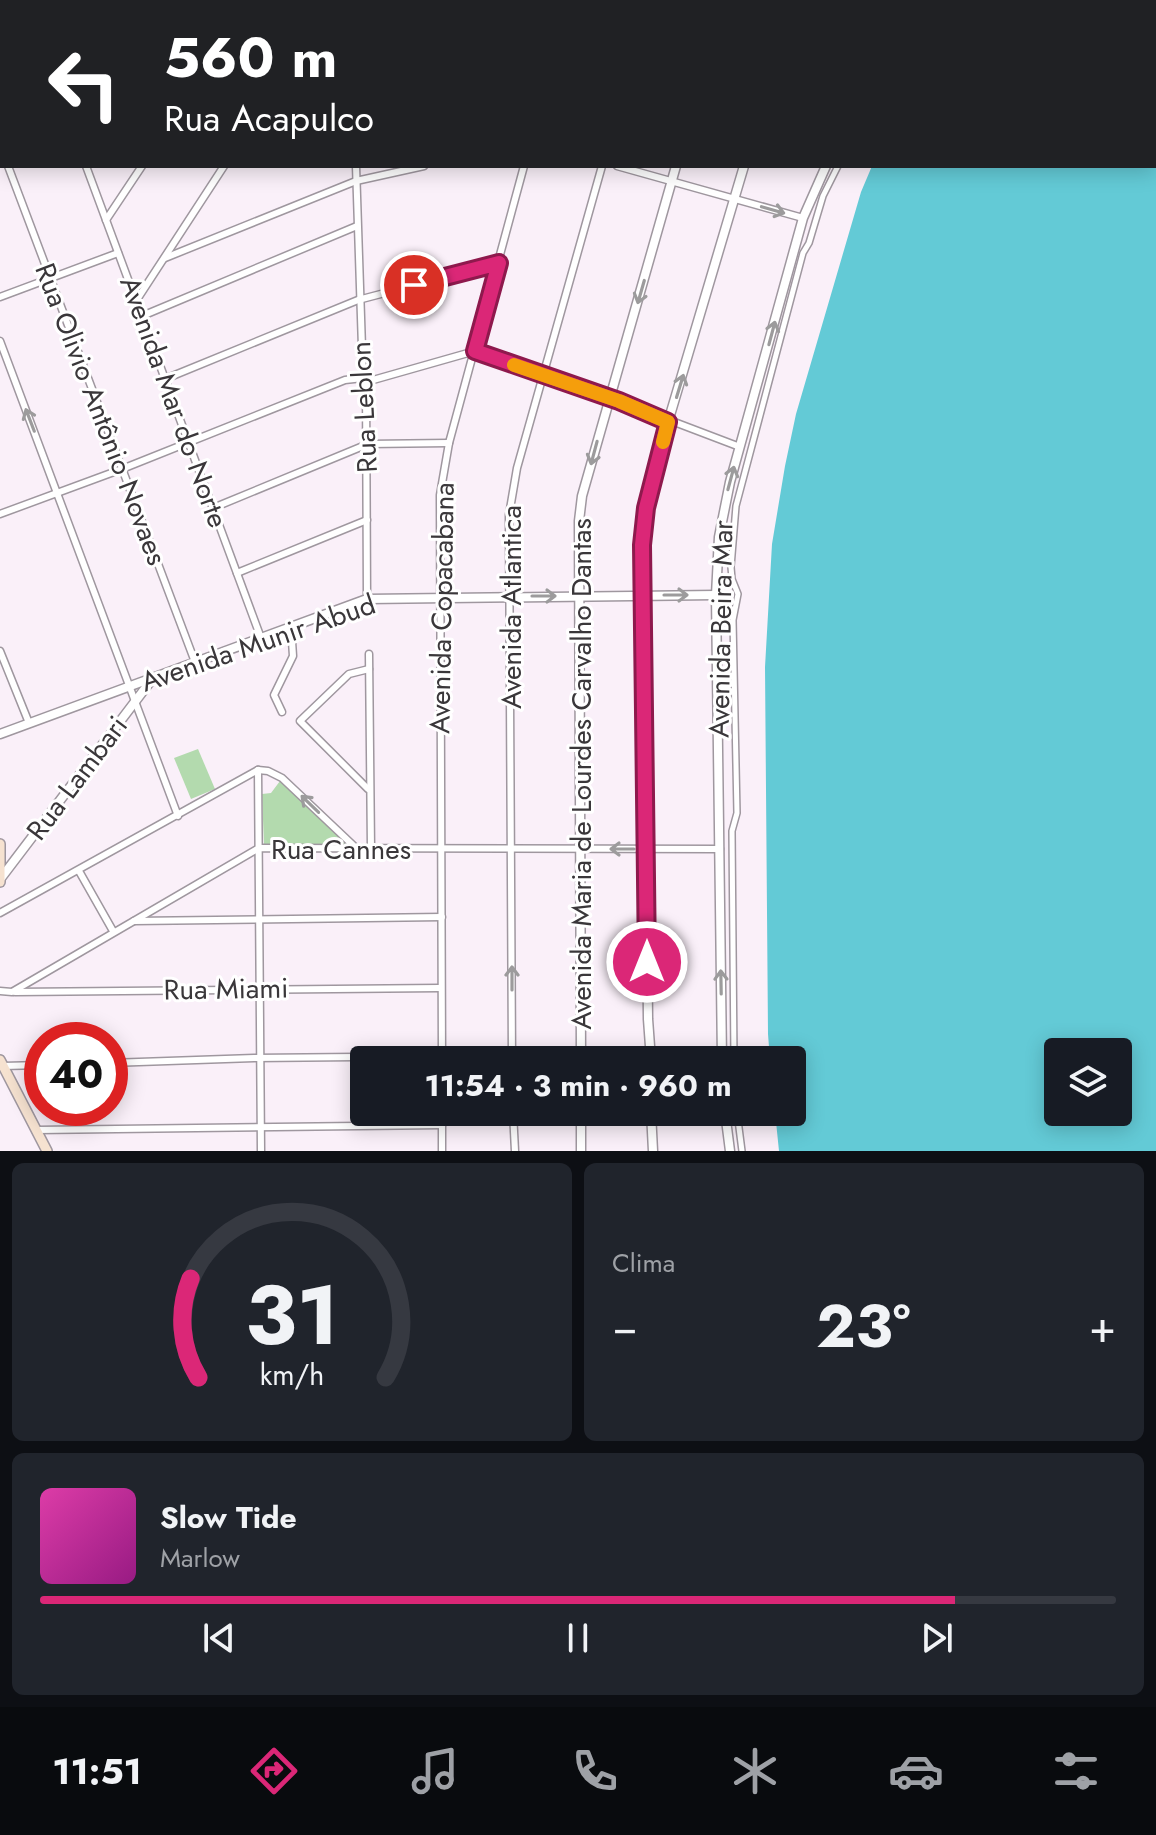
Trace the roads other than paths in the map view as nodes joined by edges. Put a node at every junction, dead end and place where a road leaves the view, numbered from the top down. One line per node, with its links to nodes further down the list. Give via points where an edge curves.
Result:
1 (9, 168): 23 (street, Rua Olivio Antônio Novaes)
2 (87, 168): 18 (street, Avenida Mar do Norte)
3 (141, 168): 18 (street)
4 (223, 168): 21 (street)
5 (356, 168): 14 (street, Rua Leblon)
6 (415, 168): 14 (street)
7 (523, 168): 22 (street, Avenida Copacabana)
8 (601, 168): 30 (street, Avenida Atlantica)
9 (624, 168): 15 (street)
10 (675, 168): 15 (street, Avenida Maria de Lourdes Carvalho Dantas)
11 (743, 168): 16 (street)
12 (825, 168): 17 (street, Avenida Beira Mar)
13 (837, 168): 91 (street, via 803,253 731,539 732,579 738,594 733,620)
14 (356, 181): 19 (street, Rua Leblon); 21 (street)
15 (672, 181): 16 (street); 33 (street, Avenida Maria de Lourdes Carvalho Dantas, one-way to 33)
16 (733, 198): 17 (street, one-way to 17); 34 (street, one-way to 16)
17 (803, 218): 38 (street, Avenida Beira Mar, one-way to 17)
18 (106, 220): 20 (street, Avenida Mar do Norte)
19 (357, 226): 25 (street, Rua Leblon); 27 (street)
20 (118, 253): 23 (street); 26 (street, Avenida Mar do Norte)
21 (165, 258): 26 (street)
22 (499, 263): 25 (street); 29 (street, Avenida Copacabana)
23 (50, 279): 24 (street); 39 (street, Rua Olivio Antônio Novaes)
24 (0, 297)
25 (358, 300): 31 (street); 32 (street, Rua Leblon)
26 (136, 301): 27 (street, Avenida Mar do Norte)
27 (142, 316): 31 (street, Avenida Mar do Norte)
28 (0, 341): 40 (street, one-way to 28)
29 (475, 351): 30 (street); 32 (street); 36 (street, Avenida Copacabana)
30 (543, 375): 33 (street); 49 (street, Avenida Atlantica, via 511,492)
31 (165, 379): 35 (street, Avenida Mar do Norte)
32 (365, 380): 35 (street, via 345,380); 37 (street, Rua Leblon)
33 (611, 398): 34 (street); 47 (street, Avenida Maria de Lourdes Carvalho Dantas, one-way to 47, via 582,496)
34 (668, 422): 38 (street); 45 (street, via 644,519)
35 (189, 443): 39 (street); 41 (street, Avenida Mar do Norte)
36 (449, 443): 37 (street); 48 (street, Avenida Copacabana, via 440,495)
37 (368, 444): 41 (street); 43 (street, Rua Leblon)
38 (740, 447): 46 (street, Avenida Beira Mar, one-way to 38, via 721,523)
39 (122, 469): 40 (street); 55 (street, Rua Olivio Antônio Novaes)
40 (58, 493): 42 (street); 58 (street)
41 (213, 508): 44 (street, Avenida Mar do Norte)
42 (0, 514)
43 (367, 520): 44 (street); 50 (street, Rua Leblon)
44 (237, 573): 52 (street, Avenida Mar do Norte)
45 (643, 595): 46 (street, Avenida Munir Abud, one-way to 46); 47 (street, Avenida Munir Abud); 73 (street)
46 (716, 595): 74 (street, Avenida Beira Mar)
47 (579, 596): 49 (street, Avenida Munir Abud, one-way to 47); 72 (street, Avenida Maria de Lourdes Carvalho Dantas)
48 (438, 597): 49 (street, Avenida Munir Abud); 50 (street, Avenida Munir Abud); 70 (street, Avenida Copacabana)
49 (509, 597): 71 (street, Avenida Atlantica)
50 (367, 599): 51 (street, Avenida Munir Abud)
51 (291, 626): 52 (street, Avenida Munir Abud); 60 (street, via 293,656 274,695)
52 (261, 638): 55 (street, Avenida Munir Abud)
53 (0, 651): 61 (street)
54 (369, 654): 56 (street)
55 (195, 662): 57 (street, Avenida Munir Abud)
56 (369, 669): 64 (street); 64 (street, via 349,674 300,721)
57 (153, 677): 58 (street, Avenida Munir Abud); 59 (street, Rua Lambari)
58 (131, 686): 59 (street); 61 (street, Avenida Munir Abud)
59 (136, 700): 65 (street); 76 (street, Rua Lambari)
60 (282, 712)
61 (29, 723): 62 (street, Avenida Munir Abud)
62 (0, 734)
63 (258, 770): 65 (street); 67 (street); 68 (street, one-way to 63, via 282,778)
64 (368, 789): 69 (street)
65 (178, 816): 75 (street)
66 (0, 844): 76 (main road)
67 (259, 848): 68 (street, Rua Cannes); 79 (street); 80 (street, Rua Cannes)
68 (356, 848): 69 (street, Rua Cannes)
69 (371, 849): 70 (street, Rua Cannes)
70 (442, 849): 71 (street, Rua Cannes); 78 (street, Avenida Copacabana)
71 (511, 849): 72 (street, Rua Cannes); 87 (street, Avenida Atlantica, one-way to 71)
72 (580, 849): 73 (street, Rua Cannes, one-way to 72); 88 (street, Avenida Maria de Lourdes Carvalho Dantas)
73 (647, 849): 74 (street, Rua Cannes); 89 (street)
74 (720, 849): 90 (street, Avenida Beira Mar, one-way to 74)
75 (79, 871): 77 (street); 81 (street)
76 (0, 880)
77 (0, 913)
78 (442, 917): 79 (street); 83 (street, Avenida Copacabana)
79 (259, 919): 80 (street); 82 (street)
80 (131, 921): 81 (street, Rua Cannes)
81 (113, 931): 85 (street, Rua Cannes)
82 (260, 988): 83 (street, Rua Miami); 85 (street, Rua Miami); 92 (street)
83 (440, 988): 86 (street, Avenida Copacabana)
84 (0, 991): 85 (street)
85 (12, 992)
86 (442, 1046)
87 (512, 1046)
88 (581, 1046)
89 (650, 1046)
90 (722, 1046)
91 (734, 1046)
92 (261, 1058): 93 (street); 94 (street); 104 (street)
93 (350, 1058)
94 (128, 1062)
95 (1, 1063): 96 (street); 105 (main road)
96 (24, 1064)
97 (352, 1126): 104 (street)
98 (442, 1126): 108 (street)
99 (514, 1126): 109 (street)
100 (581, 1126): 110 (street)
101 (652, 1126): 111 (street)
102 (727, 1126): 112 (street)
103 (739, 1126): 113 (street)
104 (261, 1127): 105 (street); 107 (street)
105 (37, 1130): 106 (main road)
106 (47, 1151)
107 (261, 1151)
108 (442, 1151)
109 (515, 1151)
110 (581, 1151)
111 (653, 1151)
112 (730, 1151)
113 (742, 1151)

